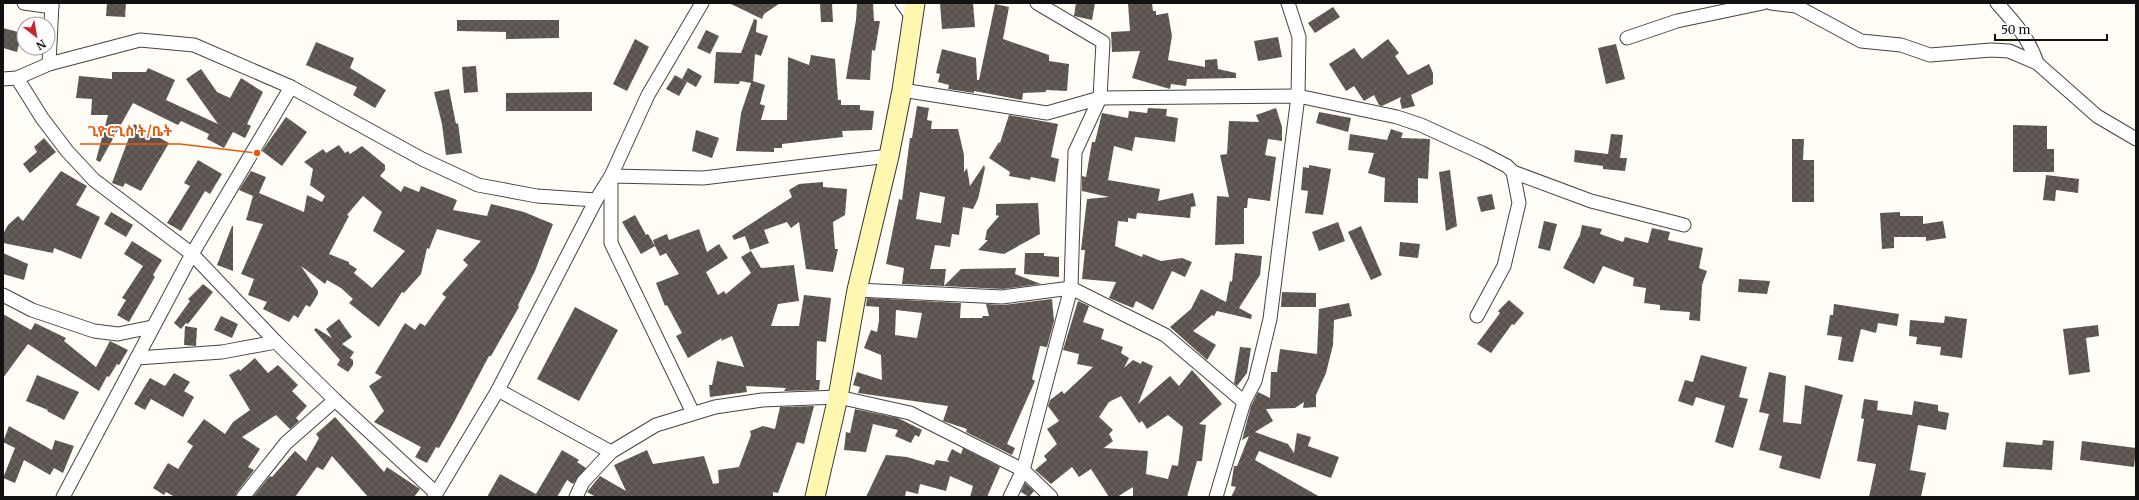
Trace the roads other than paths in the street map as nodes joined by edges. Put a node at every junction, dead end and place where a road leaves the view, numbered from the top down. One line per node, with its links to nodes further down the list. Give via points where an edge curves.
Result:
1 (24, 3): 8 (street)
2 (702, 3): 22 (street, via 648,95)
3 (1037, 3): 18 (street, via 1102,42)
4 (1288, 3): 17 (street, via 1299,37)
5 (1763, 3): 10 (street, via 1677,21)
6 (1771, 3): 11 (street, via 1796,6 1861,41 1901,46 1930,55 2009,51)
7 (1997, 3): 11 (street, via 2021,29 2033,49)
8 (52, 5): 12 (street)
9 (910, 8): 16 (street)
10 (1627, 38)
11 (2037, 63): 19 (street, via 2097,116)
12 (48, 64): 13 (street); 15 (street, via 140,40 194,44)
13 (17, 78): 14 (street); 25 (street, via 42,118 67,151 94,180)
14 (3, 79)
15 (291, 87): 23 (street, via 422,159 478,185 536,196); 25 (street)
16 (902, 90): 18 (street, via 1047,113); 20 (street)
17 (1298, 96): 18 (street); 21 (street, via 1397,117 1421,125 1482,153); 36 (street, via 1270,318 1255,381)
18 (1100, 98): 26 (street, via 1075,152)
19 (2136, 139)
20 (889, 156): 22 (street, via 703,178); 27 (street)
21 (1513, 172): 24 (street, via 1591,201); 29 (street, via 1518,203 1504,266)
22 (611, 176): 23 (street); 37 (street, via 611,243)
23 (596, 200): 33 (street)
24 (1684, 225)
25 (192, 254): 30 (street); 31 (street)
26 (1071, 288): 27 (street, via 1002,297); 36 (street, via 1165,335); 39 (street)
27 (857, 290): 34 (street)
28 (3, 295): 30 (street, via 32,310 94,330 118,334)
29 (1477, 316)
30 (152, 328): 32 (street)
31 (276, 342): 32 (street, via 222,352); 35 (street)
32 (137, 358): 41 (street)
33 (498, 390): 38 (street); 40 (street)
34 (838, 397): 37 (street, via 762,400); 39 (street, via 910,412); 44 (street)
35 (335, 400): 40 (street); 42 (street, via 286,443)
36 (1244, 402): 47 (street)
37 (693, 413): 38 (street, via 656,425)
38 (611, 452): 43 (street, via 584,482)
39 (1023, 470): 45 (street); 46 (street)
40 (435, 495)
41 (63, 497)
42 (244, 497)
43 (576, 497)
44 (815, 497)
45 (1010, 497)
46 (1051, 497)
47 (1216, 497)

